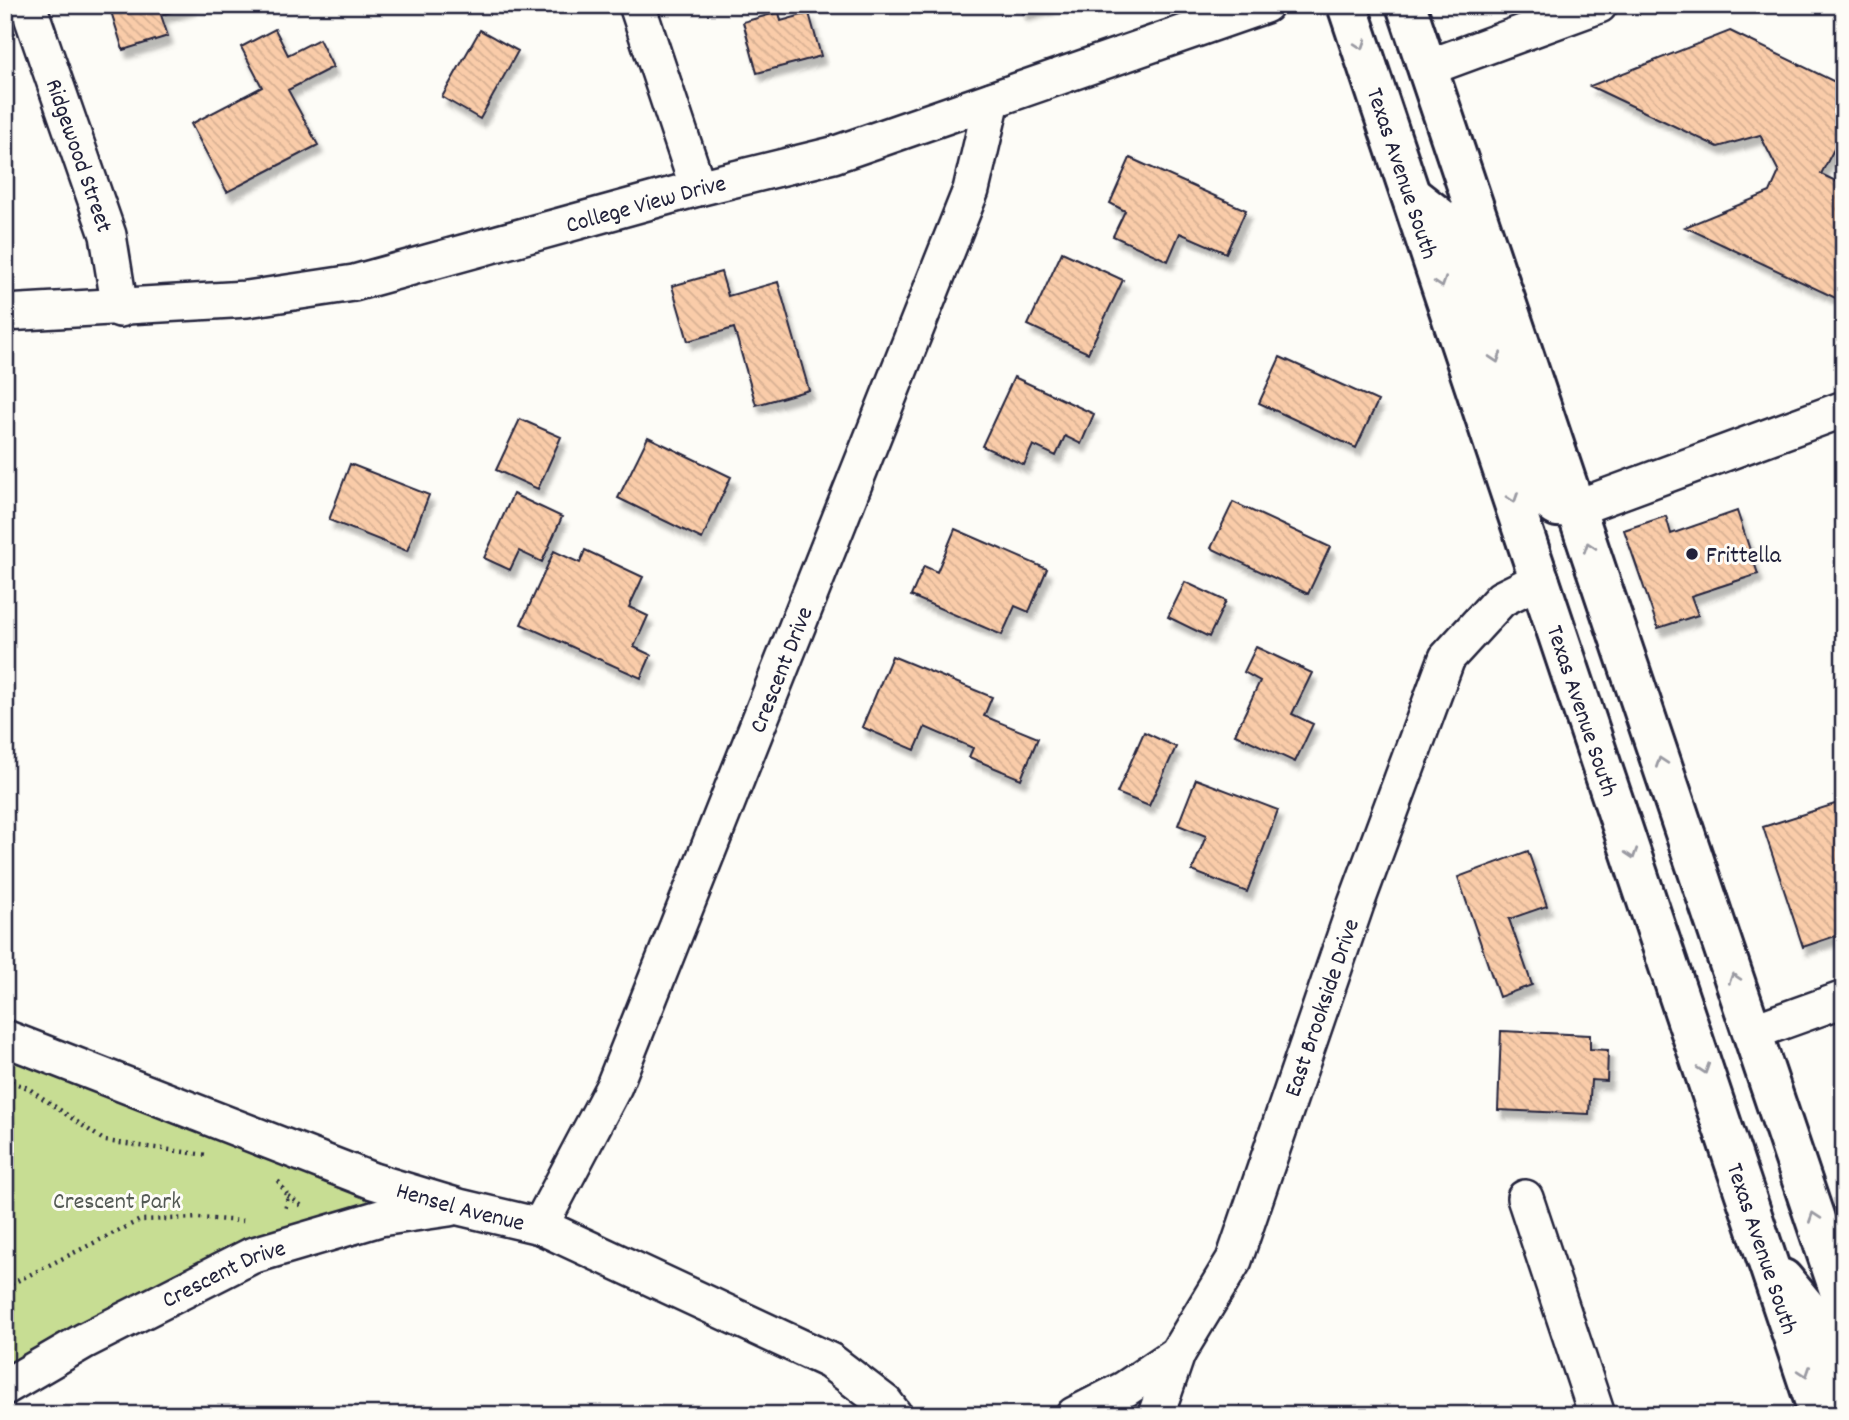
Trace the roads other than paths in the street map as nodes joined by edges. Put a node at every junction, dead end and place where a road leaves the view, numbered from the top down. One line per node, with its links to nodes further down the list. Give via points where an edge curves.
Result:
1 (28, 5): 11 (street, Ridgewood Street, via 108,235)
2 (637, 5): 9 (street)
3 (1265, 5): 8 (street, College View Drive)
4 (1347, 5): 10 (main road, Texas Avenue South, one-way to 10)
5 (1406, 5): 7 (main road)
6 (1599, 5): 7 (street)
7 (1427, 68): 14 (main road)
8 (992, 100): 9 (street, College View Drive, via 833,155); 21 (street, Crescent Drive, via 971,190 677,932 614,1086)
9 (698, 188): 11 (street, College View Drive, via 354,283 247,299)
10 (1411, 195): 14 (main road, one-way to 14, via 1452,227 1541,495 1557,507); 15 (main road, Texas Avenue South, one-way to 15)
11 (120, 309): 12 (street, College View Drive)
12 (5, 313)
13 (1844, 410): 14 (street)
14 (1576, 508): 17 (main road, one-way to 14)
15 (1541, 579): 22 (main road, Texas Avenue South, one-way to 22); 24 (street, East Brookside Drive, via 1501,599 1447,658 1356,904 1234,1260)
16 (1844, 999): 17 (street)
17 (1752, 1032): 23 (main road, one-way to 17)
18 (5, 1038): 20 (street, Hensel Avenue, via 373,1181)
19 (1525, 1198): 30 (street)
20 (459, 1206): 21 (street, Hensel Avenue); 25 (street, Crescent Drive, via 380,1218 251,1256)
21 (540, 1226): 27 (street, Hensel Avenue, via 830,1361)
22 (1768, 1261): 26 (main road, via 1819,1324); 31 (main road, Texas Avenue South, one-way to 31)
23 (1844, 1305)
24 (1177, 1354): 28 (street, East Brookside Drive, via 1125,1389); 29 (street)
25 (5, 1387)
26 (1844, 1396)
27 (894, 1415)
28 (1074, 1415)
29 (1156, 1415)
30 (1597, 1415)
31 (1819, 1415)

